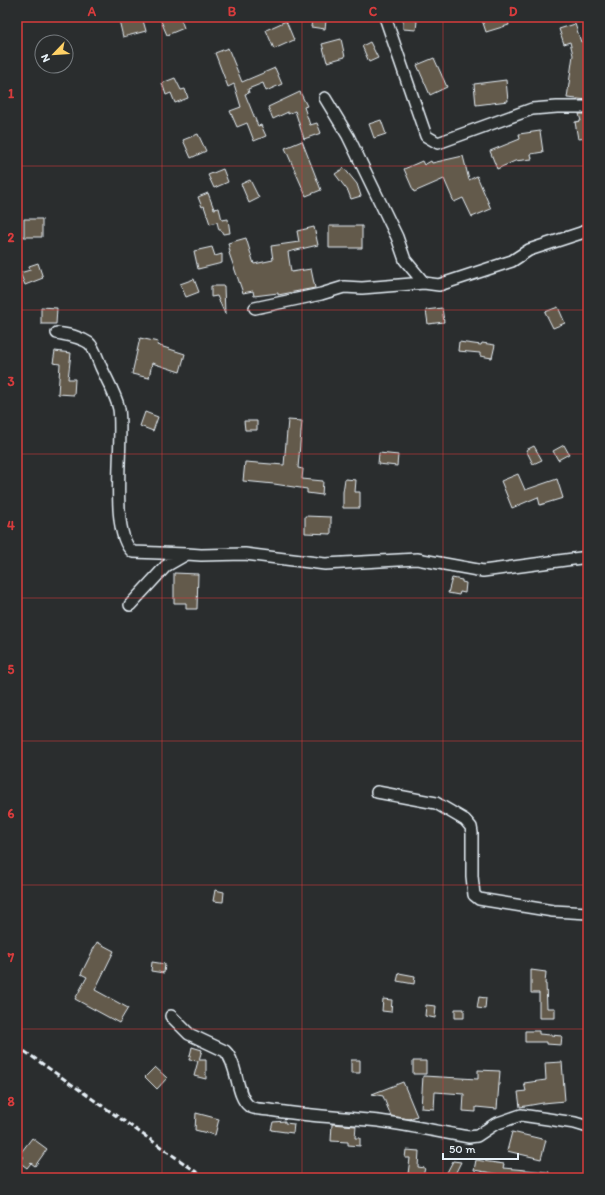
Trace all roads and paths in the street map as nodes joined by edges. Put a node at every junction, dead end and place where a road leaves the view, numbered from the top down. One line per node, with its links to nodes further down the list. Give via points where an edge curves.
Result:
1 (386, 17): 3 (street, via 426,136 438,143 532,109)
2 (325, 98): 5 (street, via 348,136 397,237 405,260)
3 (588, 107)
4 (588, 229): 5 (street, via 529,250 512,261 439,285)
5 (424, 283): 6 (street, via 344,287)
6 (255, 308)
7 (57, 333): 8 (street, via 80,338 90,344 119,409 118,498 126,545 133,552)
8 (187, 554): 9 (street, via 245,554 325,564 417,559 483,571); 10 (street, via 166,566)
9 (588, 557)
10 (130, 605)
11 (378, 792): 12 (street, via 436,803 465,820 471,827 472,882 474,895 479,900 553,912)
12 (588, 913)
13 (171, 1016): 14 (street, via 189,1034 229,1054 244,1099 251,1107 300,1115 379,1121 469,1137 476,1136 494,1124 521,1115)
14 (588, 1127)

